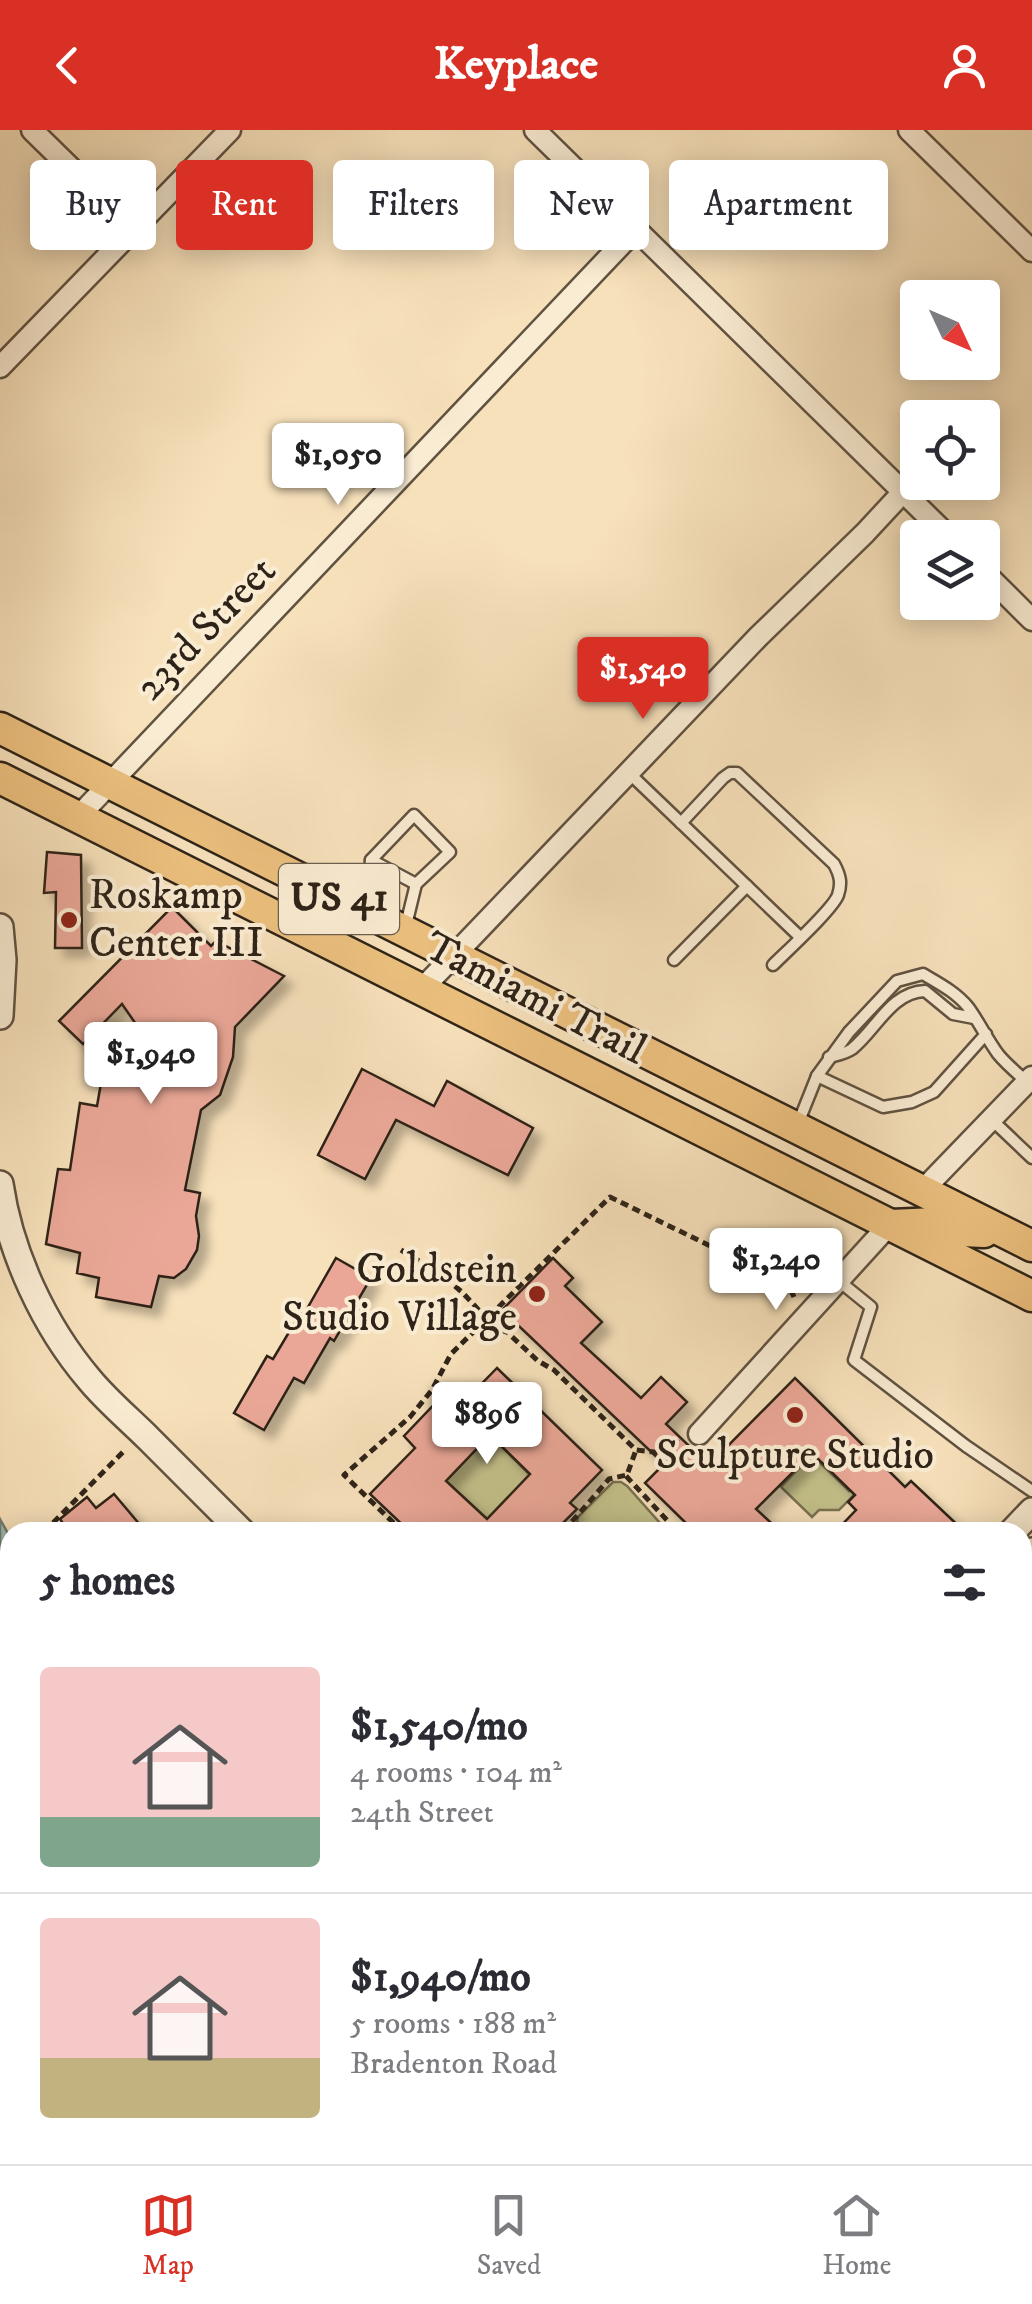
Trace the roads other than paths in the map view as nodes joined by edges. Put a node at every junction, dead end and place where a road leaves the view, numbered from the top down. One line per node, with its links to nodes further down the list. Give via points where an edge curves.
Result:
1 (32, 130): 5 (street)
2 (230, 130): 7 (street)
3 (535, 130): 6 (street)
4 (909, 130): 11 (street)
5 (62, 160)
6 (565, 160)
7 (156, 206)
8 (649, 244): 13 (street)
9 (114, 250): 12 (street)
10 (616, 250): 22 (street, 23rd Street)
11 (1032, 251)
12 (0, 367)
13 (900, 487)
14 (900, 495): 20 (street)
15 (913, 500): 16 (street)
16 (932, 520)
17 (1000, 588): 18 (street)
18 (1032, 620)
19 (0, 728): 22 (main road, Tamiami Trail / US 41)
20 (629, 772): 24 (lane); 32 (street)
21 (0, 778): 23 (main road, Tamiami Trail / US 41)
22 (110, 784): 23 (street, 23rd Street); 28 (main road, Tamiami Trail / US 41)
23 (78, 818): 35 (main road, Tamiami Trail / US 41)
24 (681, 823): 27 (lane); 31 (lane, via 723,778 736,773 826,856 840,874 839,892)
25 (371, 860): 26 (lane); 26 (lane, via 414,815 450,852); 28 (lane)
26 (416, 884): 30 (lane)
27 (747, 886): 31 (lane); 33 (lane)
28 (366, 912): 30 (main road, Tamiami Trail / US 41)
29 (0, 926): 36 (street)
30 (404, 931): 32 (main road, Tamiami Trail / US 41)
31 (800, 937): 34 (lane)
32 (453, 956): 35 (street); 43 (main road, Tamiami Trail / US 41)
33 (674, 960)
34 (773, 966)
35 (421, 990): 46 (main road, Tamiami Trail / US 41)
36 (0, 1016)
37 (974, 1018): 38 (lane); 39 (lane, via 954,1014 925,991 913,992 852,1049); 39 (lane, via 944,986 923,974 908,976)
38 (986, 1034): 40 (lane, via 934,1092 912,1102 884,1107); 41 (lane, via 998,1054)
39 (829, 1057): 40 (lane)
40 (817, 1076): 43 (lane)
41 (1029, 1079): 42 (street)
42 (991, 1119): 44 (lane); 47 (street)
43 (796, 1128): 47 (main road, Tamiami Trail / US 41)
44 (1032, 1158)
45 (0, 1184): 54 (street, via 24,1271 66,1348 98,1390)
46 (812, 1186): 47 (main road, via 888,1200); 48 (main road, Tamiami Trail / US 41)
47 (922, 1191): 49 (main road, Tamiami Trail / US 41)
48 (889, 1225): 49 (main road, via 936,1223); 50 (street); 51 (main road, Tamiami Trail / US 41)
49 (1024, 1238)
50 (839, 1281): 52 (street); 53 (lane, via 871,1306 854,1360)
51 (1032, 1296)
52 (699, 1434)
53 (1032, 1491)
54 (232, 1522)

